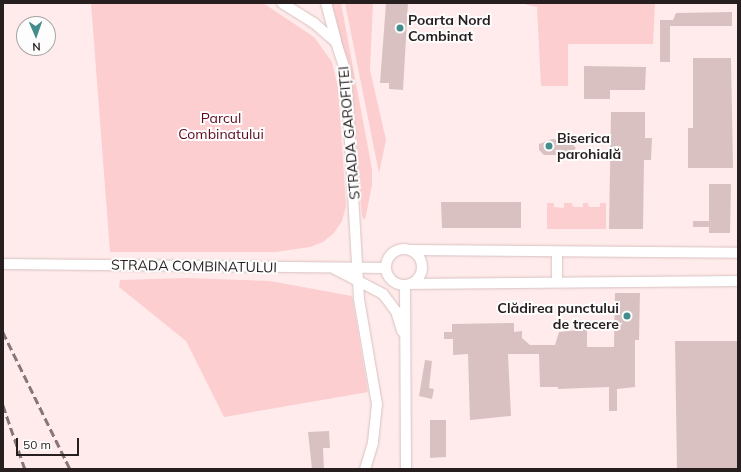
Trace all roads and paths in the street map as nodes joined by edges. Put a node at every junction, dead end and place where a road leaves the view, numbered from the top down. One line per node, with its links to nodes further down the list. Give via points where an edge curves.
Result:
1 (282, 3): 3 (street, via 314,23)
2 (326, 3): 3 (street, STRADA GAROFIȚEI)
3 (336, 42): 9 (street, STRADA GAROFIȚEI, via 347,88)
4 (411, 250): 5 (street); 10 (street, via 401,249 392,253); 14 (street, via 419,257 422,267 419,277)
5 (557, 252): 6 (street); 12 (street)
6 (738, 253)
7 (3, 264): 8 (street, STRADA COMBINATULUI)
8 (332, 268): 9 (street, STRADA COMBINATULUI); 11 (street)
9 (357, 268): 10 (street, STRADA COMBINATULUI); 11 (street, STRADA GAROFIȚEI)
10 (386, 268): 14 (street, via 390,279)
11 (358, 280): 15 (street, via 379,291 390,302 400,322); 16 (street, STRADA GAROFIȚEI, via 377,404 374,438)
12 (557, 281): 13 (street); 14 (street)
13 (738, 281)
14 (407, 285): 15 (street)
15 (406, 352): 17 (street)
16 (365, 469)
17 (406, 469)

